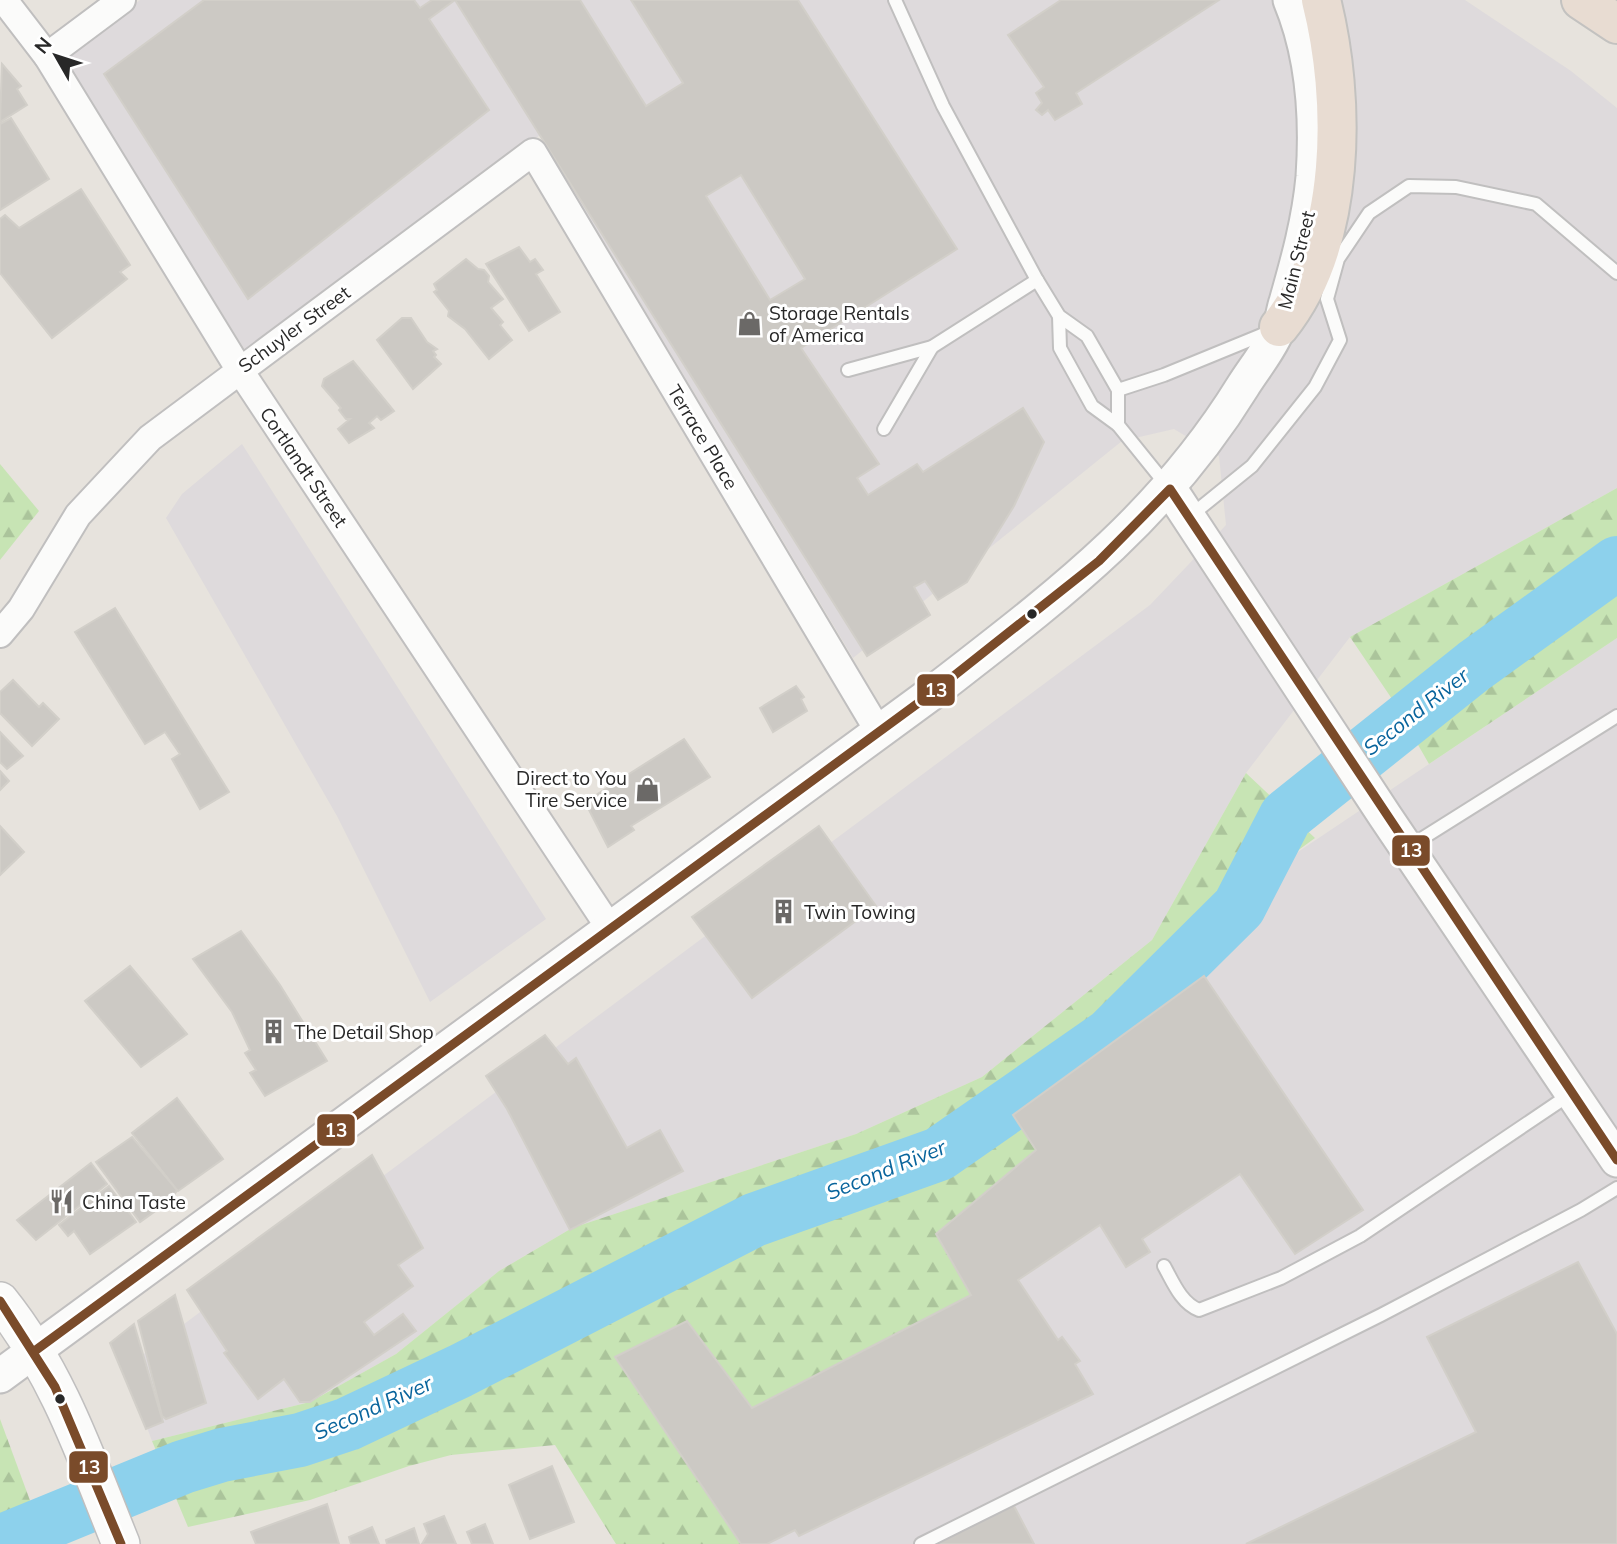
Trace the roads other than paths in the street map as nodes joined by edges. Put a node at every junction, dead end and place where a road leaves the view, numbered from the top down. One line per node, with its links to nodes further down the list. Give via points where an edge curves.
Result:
1 (4, 0): 8 (street, Cortlandt Street)
2 (122, 0): 8 (street)
3 (895, 0): 11 (lane, via 943,106)
4 (1290, 0): 15 (street, Main Street, via 1305,49 1315,149)
5 (1321, 0): 15 (highway, via 1338,99 1337,153 1316,256)
6 (1581, 0): 7 (highway)
7 (1617, 24)
8 (47, 56): 17 (street, Cortlandt Street)
9 (525, 159): 17 (street, Schuyler Street); 26 (street, Terrace Place, via 533,152)
10 (1617, 273): 12 (lane, via 1536,204 1456,187 1409,186 1369,213 1338,259)
11 (1037, 280): 14 (lane); 16 (lane)
12 (1327, 299): 13 (lane); 23 (lane, via 1339,340 1315,387 1252,466)
13 (1315, 306)
14 (1059, 316): 19 (lane, via 1087,336); 20 (lane, via 1060,348 1092,406)
15 (1291, 320): 19 (lane); 22 (street, Main Street)
16 (932, 348): 18 (lane); 21 (lane)
17 (239, 369): 24 (street, Schuyler Street, via 150,438 78,515 21,609); 28 (street, Cortlandt Street)
18 (848, 370)
19 (1118, 390): 20 (lane)
20 (1118, 425): 22 (lane)
21 (884, 429)
22 (1170, 489): 23 (street); 26 (street, Main Street, via 1061,593)
23 (1189, 518): 27 (street)
24 (0, 634)
25 (1617, 716): 27 (lane)
26 (879, 732): 28 (street, Main Street)
27 (1406, 848): 29 (street)
28 (611, 930): 34 (street, Main Street)
29 (1572, 1093): 30 (street); 32 (lane, via 1360,1236 1281,1278 1199,1310 1190,1307)
30 (1617, 1160)
31 (1617, 1188): 37 (lane, via 1381,1315)
32 (1164, 1266)
33 (0, 1301): 34 (main road)
34 (36, 1350): 35 (street, Main Street); 36 (main road, via 58,1391)
35 (0, 1376)
36 (121, 1544)
37 (920, 1544)

